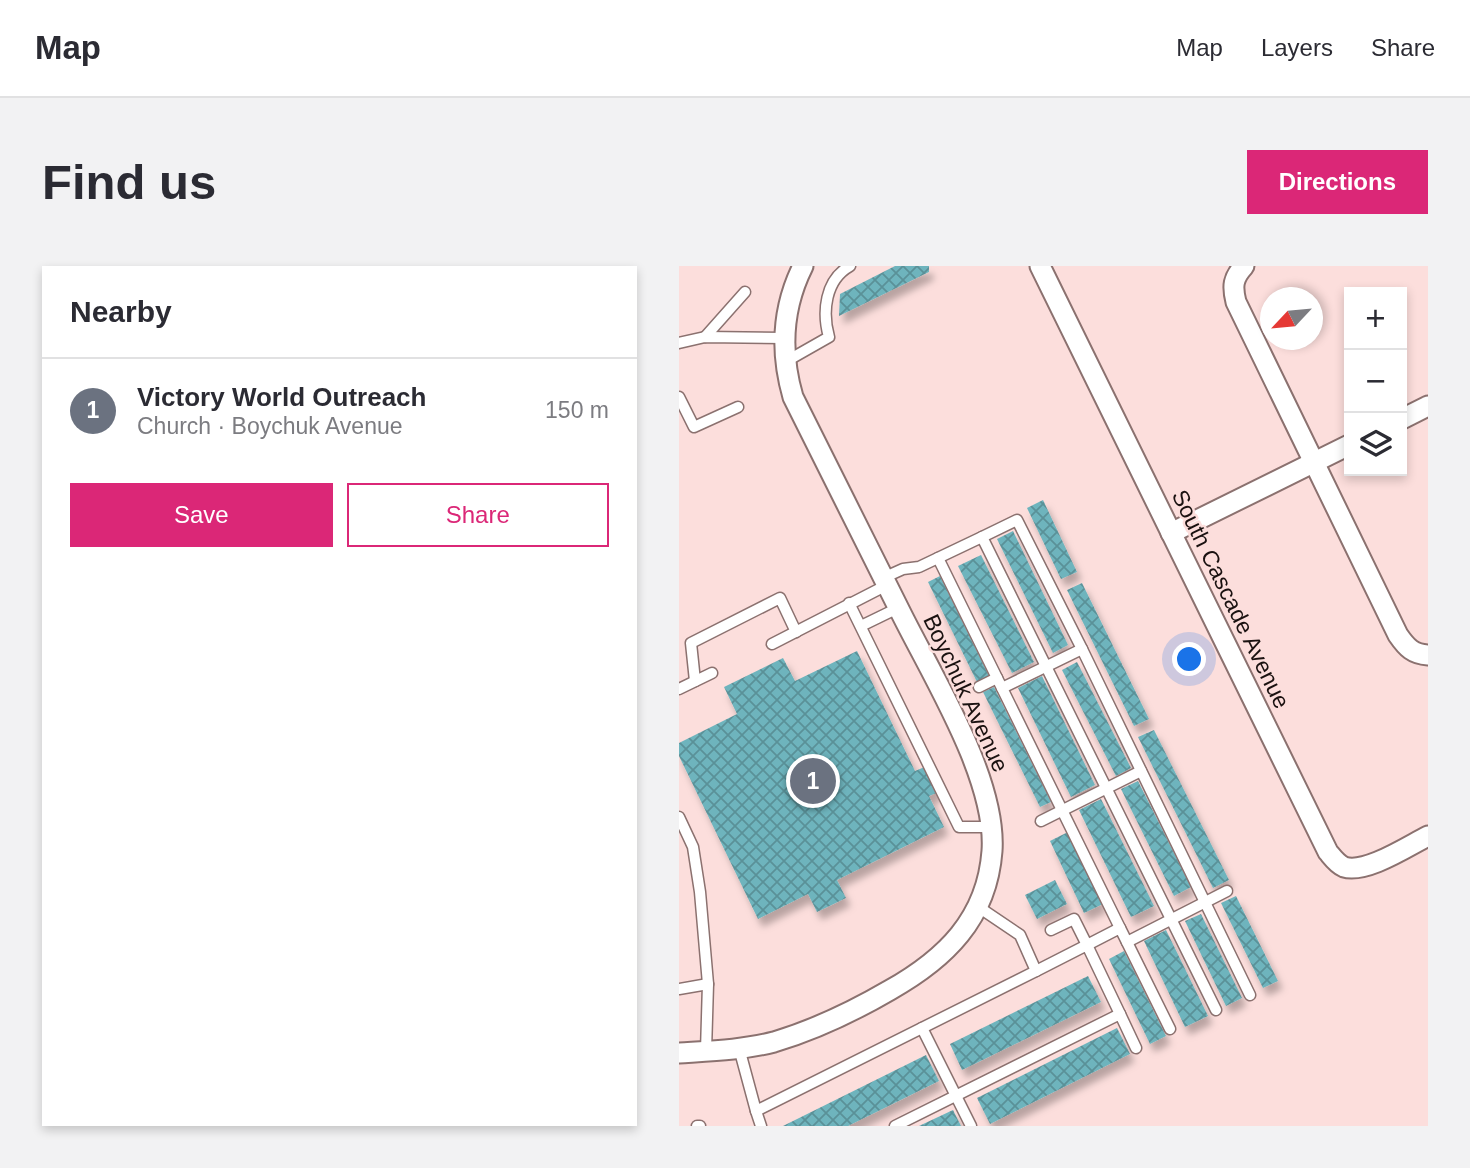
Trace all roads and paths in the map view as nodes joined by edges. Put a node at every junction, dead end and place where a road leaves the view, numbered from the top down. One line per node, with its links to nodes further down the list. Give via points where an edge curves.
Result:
1 (803, 266): 7 (street, Boychuk Avenue, via 789,304)
2 (850, 266): 9 (lane, via 833,281 827,300 824,320 829,337)
3 (1040, 266): 16 (street, South Cascade Avenue)
4 (1244, 266): 15 (street, via 1233,287 1236,302)
5 (745, 292): 6 (lane)
6 (705, 337): 7 (lane); 8 (lane)
7 (784, 338): 9 (street, Boychuk Avenue)
8 (679, 342)
9 (785, 362): 19 (street, Boychuk Avenue, via 793,397)
10 (679, 397): 12 (lane, via 694,427)
11 (1428, 406): 13 (street)
12 (738, 407)
13 (1407, 416)
14 (1344, 447): 15 (street)
15 (1314, 462): 16 (street); 26 (street, via 1398,635 1416,654)
16 (1171, 533): 41 (street, South Cascade Avenue, via 1336,863 1366,867)
17 (982, 537): 18 (lane); 25 (lane, via 1017,520); 27 (lane)
18 (938, 558): 19 (lane); 29 (lane)
19 (885, 582): 20 (lane); 21 (street, Boychuk Avenue)
20 (849, 603): 22 (lane); 23 (lane)
21 (898, 608): 22 (lane); 39 (street, Boychuk Avenue, via 978,771)
22 (861, 626): 39 (lane, via 959,827)
23 (796, 632): 24 (lane); 30 (lane, via 780,598 691,643)
24 (772, 644)
25 (1082, 649): 27 (lane); 34 (lane)
26 (1428, 656)
27 (1047, 667): 32 (lane); 35 (lane)
28 (712, 673): 30 (lane)
29 (997, 678): 31 (lane); 32 (lane)
30 (695, 681): 33 (lane)
31 (979, 687)
32 (1002, 688): 36 (lane)
33 (679, 689)
34 (1141, 771): 35 (lane); 43 (lane)
35 (1107, 788): 36 (lane); 45 (lane)
36 (1062, 811): 38 (lane); 46 (lane)
37 (679, 817): 40 (lane)
38 (1041, 821)
39 (991, 827): 44 (street, Boychuk Avenue, via 992,851)
40 (682, 832): 51 (lane, via 694,847)
41 (1428, 836)
42 (1227, 891): 43 (lane)
43 (1205, 902): 45 (lane); 53 (lane)
44 (977, 906): 50 (lane, via 1020,934); 58 (street, Boychuk Avenue, via 959,937 919,974 807,1030)
45 (1172, 919): 48 (lane); 54 (lane)
46 (1120, 928): 48 (lane); 49 (lane)
47 (1051, 930): 49 (lane, via 1074,919)
48 (1127, 942): 57 (lane)
49 (1087, 944): 50 (lane); 55 (lane)
50 (1037, 971): 56 (lane)
51 (708, 984): 52 (lane); 60 (lane)
52 (679, 989)
53 (1249, 995)
54 (1216, 1010)
55 (1120, 1014): 59 (lane); 62 (lane)
56 (922, 1028): 62 (lane); 63 (lane)
57 (1170, 1029)
58 (739, 1048): 60 (street, Boychuk Avenue); 63 (lane)
59 (1136, 1048)
60 (706, 1051): 61 (street, Boychuk Avenue)
61 (679, 1053)
62 (956, 1096): 65 (lane); 66 (lane)
63 (756, 1111): 64 (lane)
64 (761, 1126)
65 (895, 1126)
66 (971, 1126)

